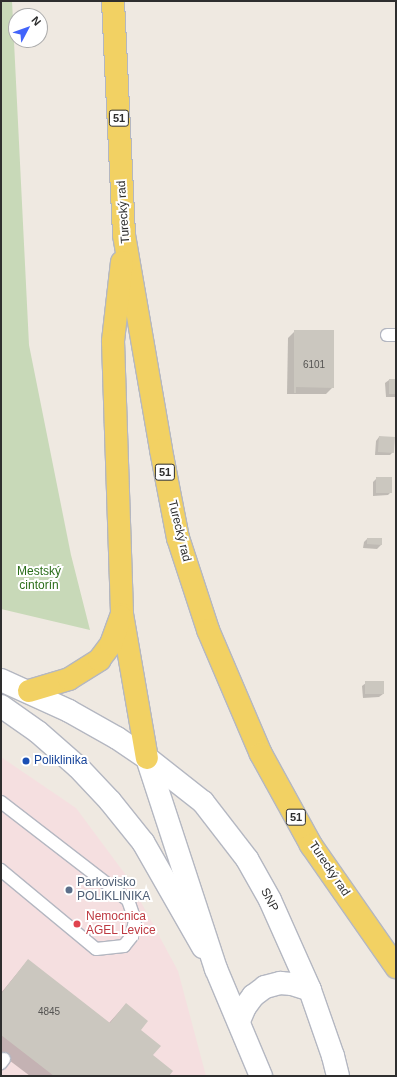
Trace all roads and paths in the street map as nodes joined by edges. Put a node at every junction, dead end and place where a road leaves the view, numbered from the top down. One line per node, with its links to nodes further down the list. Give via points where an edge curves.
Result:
1 (113, 1): 2 (main road, Turecký rad / 51)
2 (124, 235): 3 (main road, via 113,341); 10 (main road, Turecký rad / 51, via 178,538 208,630 261,754 311,845)
3 (122, 614): 5 (main road, via 112,644 99,660 69,679); 7 (main road)
4 (1, 680): 5 (street, SNP)
5 (29, 691): 7 (street, SNP, via 117,738)
6 (1, 706): 13 (street, via 38,732 78,767 110,801 143,842)
7 (146, 758): 13 (street); 14 (street, SNP, via 203,802 247,859 270,900)
8 (1, 802): 9 (lane, via 128,900 135,920 132,936 124,946 96,948)
9 (1, 870)
10 (367, 925): 11 (main road, 51); 12 (main road, 51)
11 (396, 951)
12 (396, 967)
13 (216, 969): 15 (street)
14 (310, 990): 15 (street, via 280,983 265,987 253,996); 17 (street, SNP)
15 (239, 1021): 16 (street)
16 (261, 1076)
17 (338, 1076)

